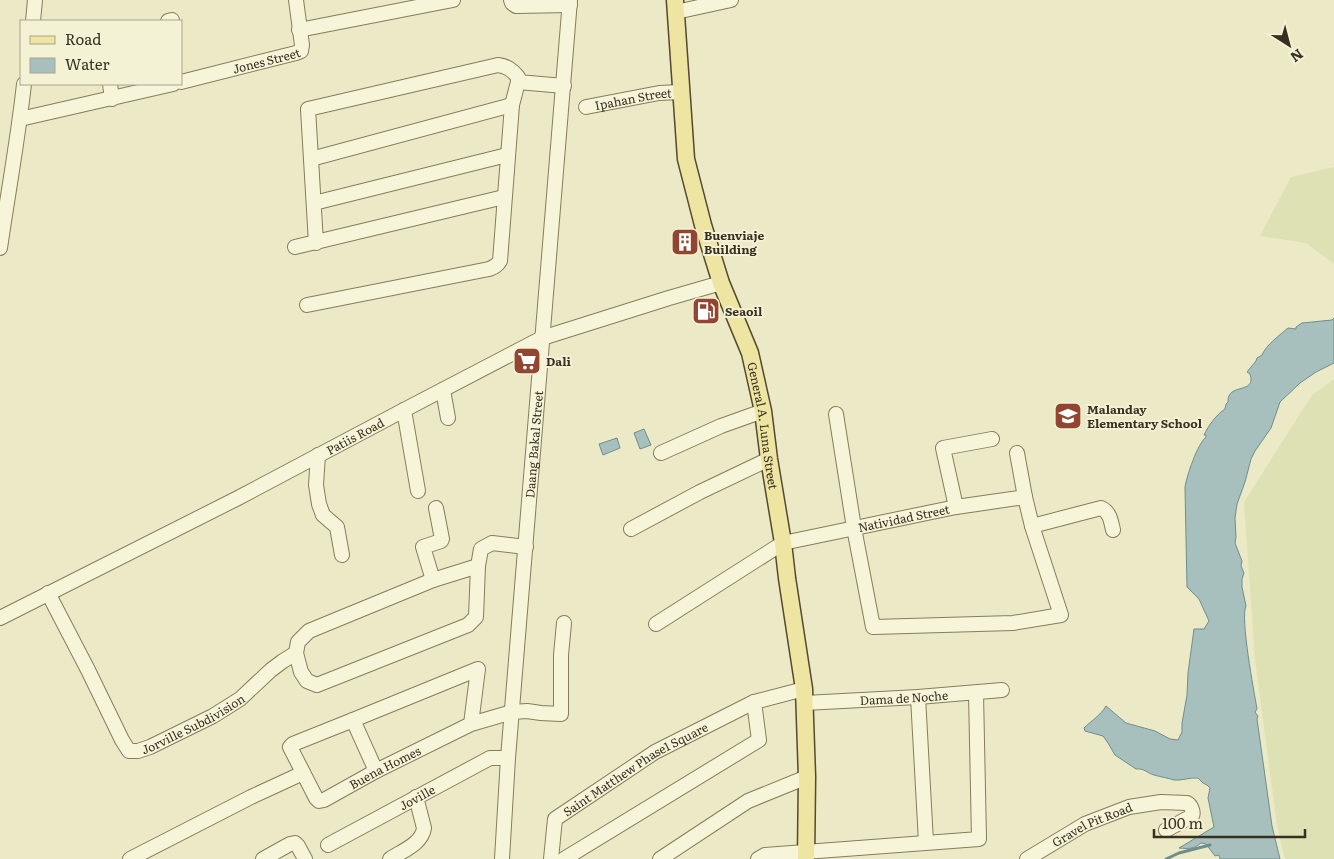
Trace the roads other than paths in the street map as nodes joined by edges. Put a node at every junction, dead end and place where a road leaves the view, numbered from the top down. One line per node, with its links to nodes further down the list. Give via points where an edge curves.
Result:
1 (36, 0): 8 (street)
2 (296, 0): 9 (street, Jones Street)
3 (453, 0): 9 (street)
4 (510, 0): 6 (street, via 516,6)
5 (731, 0): 7 (street)
6 (570, 2): 15 (street, Daang Bakal Street)
7 (676, 6): 16 (main road, General A. Luna Street)
8 (33, 20)
9 (299, 30): 10 (street, Jones Street, via 302,45 296,53)
10 (182, 82)
11 (518, 82): 15 (street); 18 (street); 22 (street, via 518,77 509,69 498,65 308,109)
12 (24, 85): 20 (street)
13 (110, 85): 17 (street)
14 (169, 85): 17 (street)
15 (564, 86): 30 (street, Daang Bakal Street)
16 (680, 92): 19 (street, Ipahan Street); 28 (main road, General A. Luna Street, via 686,160)
17 (112, 99): 20 (street)
18 (512, 105): 21 (street); 22 (street)
19 (586, 107)
20 (20, 119): 27 (street)
21 (507, 155): 23 (street); 24 (street)
22 (311, 159): 24 (street)
23 (504, 197): 25 (street); 29 (street, via 500,261 495,267)
24 (314, 203): 25 (street)
25 (316, 243): 26 (street)
26 (295, 247)
27 (0, 248)
28 (721, 283): 30 (street, Patiis Road); 33 (main road, General A. Luna Street, via 750,353)
29 (307, 305)
30 (542, 338): 31 (street, Patiis Road); 50 (street, Daang Bakal Street)
31 (443, 390): 32 (street, Patiis Road); 35 (street)
32 (404, 410): 39 (street, Patiis Road); 41 (street)
33 (763, 411): 37 (street); 40 (main road, General A. Luna Street)
34 (836, 414): 46 (street)
35 (448, 418)
36 (992, 439): 43 (street, via 943,448)
37 (661, 453)
38 (1017, 453): 42 (street)
39 (318, 455): 51 (street, via 316,485 319,504 323,515 337,527); 54 (street, Patiis Road)
40 (769, 459): 47 (street); 49 (main road, General A. Luna Street)
41 (418, 492)
42 (1025, 497): 43 (street, Natividad Street); 45 (street)
43 (956, 507): 46 (street, Natividad Street)
44 (436, 508): 53 (street, via 441,541 423,547)
45 (1032, 526): 46 (street, via 1061,615 1013,623 872,627); 48 (street, via 1101,508 1110,517)
46 (854, 528): 49 (street, Natividad Street)
47 (631, 529)
48 (1113, 530)
49 (783, 543): 57 (street); 61 (main road, General A. Luna Street)
50 (526, 547): 52 (street, via 492,543 481,549); 64 (street, Daang Bakal Street)
51 (342, 555)
52 (478, 566): 53 (street); 58 (street, via 476,617 461,629 317,685 307,681 301,672)
53 (433, 580): 58 (street, via 309,631 298,642)
54 (48, 593): 55 (street, Patiis Road); 58 (street, Jorville Subdivision, via 129,751 150,747 213,716 240,699 271,670)
55 (0, 618)
56 (564, 623): 64 (street, Buena Homes, via 561,714)
57 (656, 624)
58 (296, 653)
59 (1002, 690): 60 (street, Dama de Noche)
60 (976, 693): 62 (street, Dama de Noche); 73 (street, via 979,839)
61 (805, 696): 62 (street, Dama de Noche); 63 (street, Saint Matthew Phase1 Square); 70 (main road, General A. Luna Street)
62 (918, 697): 73 (street)
63 (754, 702): 81 (street, Saint Matthew Phase1 Square, via 655,752 555,819); 82 (street, via 759,740)
64 (512, 712): 66 (street, Buena Homes); 67 (street, Daang Bakal Street)
65 (353, 720): 66 (street, via 478,669); 68 (street); 69 (street, Buena Homes, via 290,747)
66 (471, 724): 68 (street, Buena Homes)
67 (508, 758): 71 (street, Joville, via 490,758); 80 (street, Daang Bakal Street)
68 (376, 770): 69 (street, Buena Homes, via 319,801)
69 (303, 773): 76 (street)
70 (807, 777): 75 (main road, General A. Luna Street); 83 (street, via 748,801)
71 (416, 797): 74 (street, Joville); 79 (street, via 423,833 417,842)
72 (1166, 830): 85 (street, Gravel Pit Road, via 1192,816 1190,805 1161,802 1129,808 1085,824)
73 (926, 842): 75 (street)
74 (328, 845)
75 (806, 856): 84 (street, via 764,856)
76 (130, 859)
77 (263, 859): 78 (street, via 290,844 298,846)
78 (305, 859)
79 (390, 859)
80 (502, 859)
81 (551, 859)
82 (564, 859)
83 (660, 859)
84 (758, 859)
85 (1027, 859)

